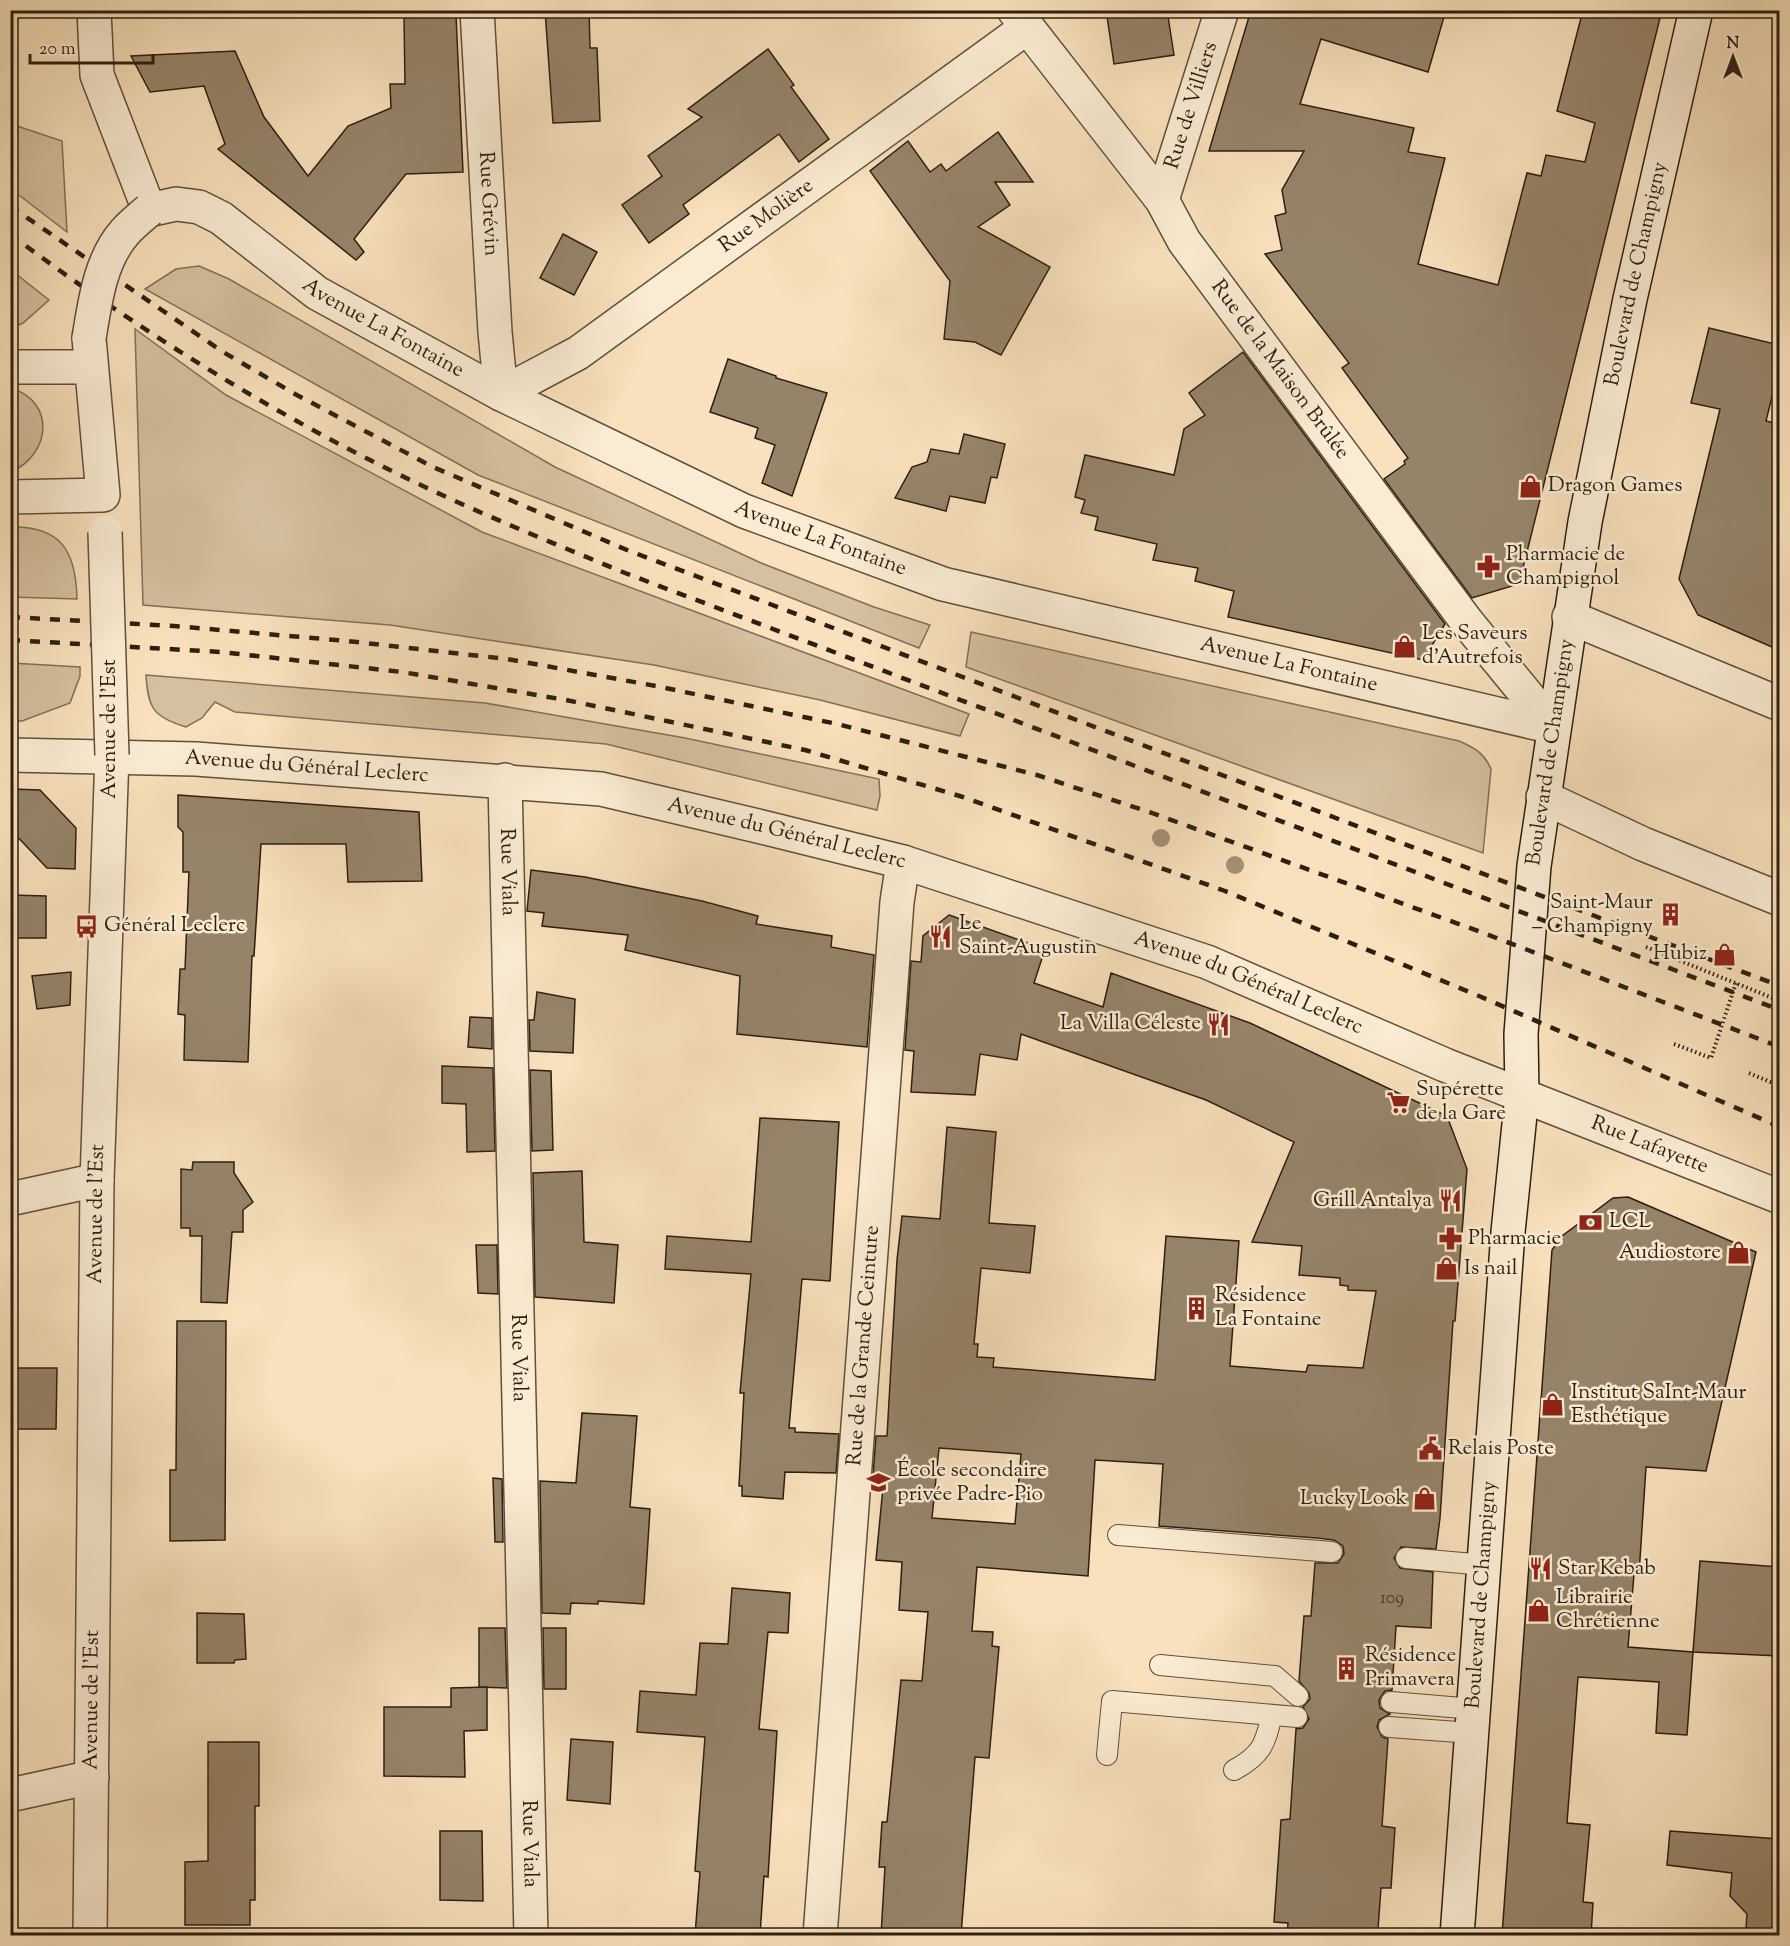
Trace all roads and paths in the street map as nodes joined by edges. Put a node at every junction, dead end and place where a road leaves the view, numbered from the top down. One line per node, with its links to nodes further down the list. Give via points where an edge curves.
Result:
1 (94, 10): 7 (street, via 97,75)
2 (477, 10): 10 (street, Rue Grévin)
3 (1222, 10): 6 (street, Rue de Villiers)
4 (1696, 10): 13 (street, Boulevard de Champigny, via 1630,299)
5 (1020, 19): 6 (street, Rue de la Maison Brûlée); 10 (street, Rue Molière, via 578,353)
6 (1162, 200): 15 (street, Rue de la Maison Brûlée, via 1184,241 1453,603)
7 (150, 210): 8 (street, Avenue de l'Est, bridge, via 124,233 107,263 96,292); 10 (street, Avenue La Fontaine, via 176,204 200,207 221,218 317,293)
8 (90, 352): 9 (street); 11 (street, Avenue de l'Est)
9 (10, 367)
10 (501, 394): 15 (street, Avenue La Fontaine, via 744,511 943,584)
11 (103, 495): 12 (street); 17 (street, Avenue de l'Est, bridge)
12 (10, 498)
13 (1569, 617): 14 (street); 15 (street, Boulevard de Champigny)
14 (1779, 704)
15 (1553, 727): 19 (street, Boulevard de Champigny)
16 (10, 755): 17 (street, Avenue du Général Leclerc)
17 (112, 755): 18 (street, Avenue du Général Leclerc); 29 (street, Avenue de l'Est)
18 (505, 780): 20 (street, Avenue du Général Leclerc, via 601,789); 48 (street, Rue Viala)
19 (1543, 797): 21 (street, via 1643,844); 28 (street, Boulevard de Champigny, via 1521,1034)
20 (903, 862): 28 (street, Avenue du Général Leclerc, via 1207,962); 49 (street, Rue de la Grande Ceinture)
21 (1779, 899)
22 (1646, 947): 23 (path)
23 (1736, 983): 24 (path); 25 (path, via 1711,1058)
24 (1779, 1001)
25 (1674, 1044)
26 (1749, 1073): 27 (path)
27 (1779, 1086)
28 (1522, 1095): 30 (street, Rue Lafayette); 35 (street, Boulevard de Champigny, via 1507,1241)
29 (97, 1180): 31 (street); 45 (street, Avenue de l'Est)
30 (1779, 1197)
31 (10, 1199)
32 (1118, 1535): 33 (lane)
33 (1332, 1552)
34 (1406, 1558): 35 (lane)
35 (1485, 1565): 41 (street, Boulevard de Champigny)
36 (1160, 1665): 37 (lane, via 1275,1676)
37 (1298, 1696)
38 (1391, 1702): 41 (lane)
39 (1272, 1715): 40 (lane); 43 (lane, via 1112,1701); 44 (lane, via 1265,1745 1250,1761)
40 (1297, 1717)
41 (1473, 1721): 42 (lane); 50 (street, Boulevard de Champigny)
42 (1389, 1727)
43 (1107, 1755)
44 (1234, 1770)
45 (92, 1777): 46 (street); 47 (street, Avenue de l'Est)
46 (10, 1795)
47 (90, 1935)
48 (531, 1935)
49 (820, 1935)
50 (1457, 1935)

